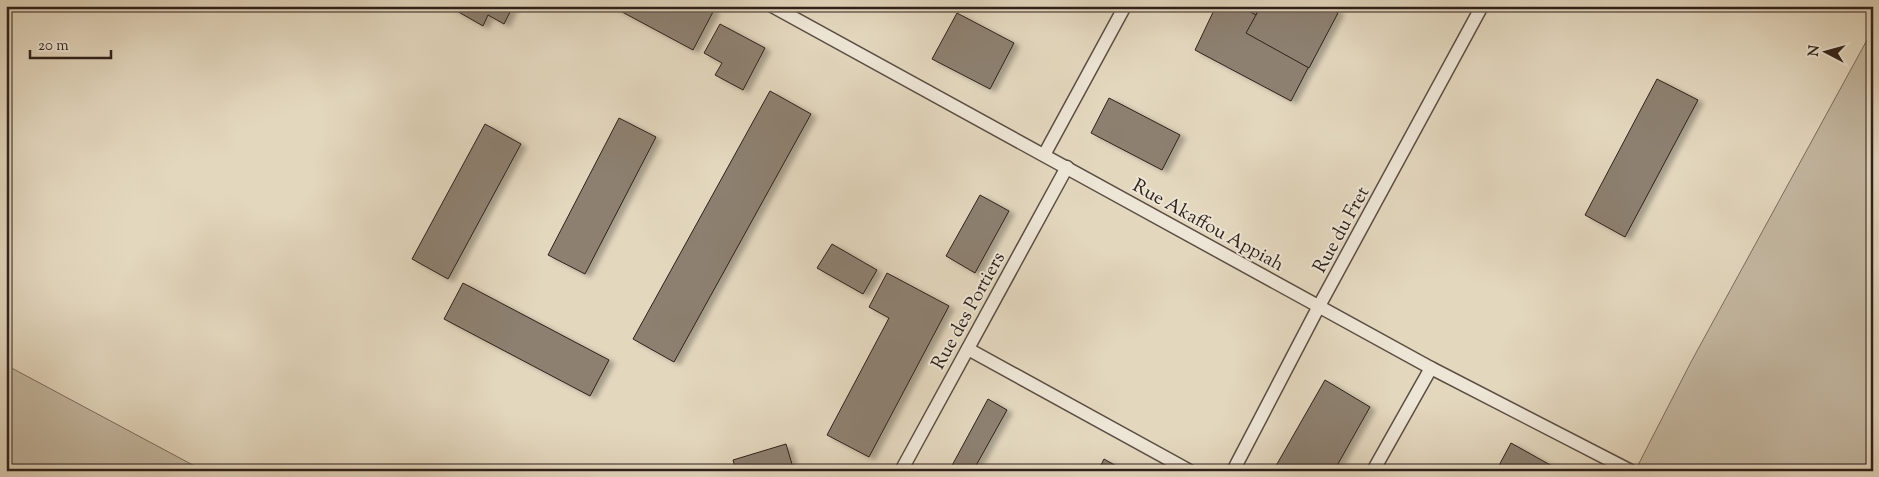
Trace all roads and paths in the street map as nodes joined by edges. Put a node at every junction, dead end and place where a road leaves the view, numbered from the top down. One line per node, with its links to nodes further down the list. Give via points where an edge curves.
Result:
1 (772, 6): 4 (lane, Rue Akaffou Appiah)
2 (1125, 6): 4 (lane)
3 (1482, 6): 6 (lane, Rue du Fret)
4 (1044, 155): 5 (lane, Rue Akaffou Appiah)
5 (1066, 167): 6 (lane, Rue Akaffou Appiah); 7 (lane, Rue des Portiers)
6 (1319, 306): 8 (lane, Rue Akaffou Appiah); 11 (lane, Rue du Fret)
7 (968, 349): 9 (lane, Rue des Portiers); 10 (lane)
8 (1431, 368): 12 (lane); 13 (lane, Rue Akaffou Appiah)
9 (901, 471)
10 (1190, 471)
11 (1233, 471)
12 (1373, 471)
13 (1631, 471)

